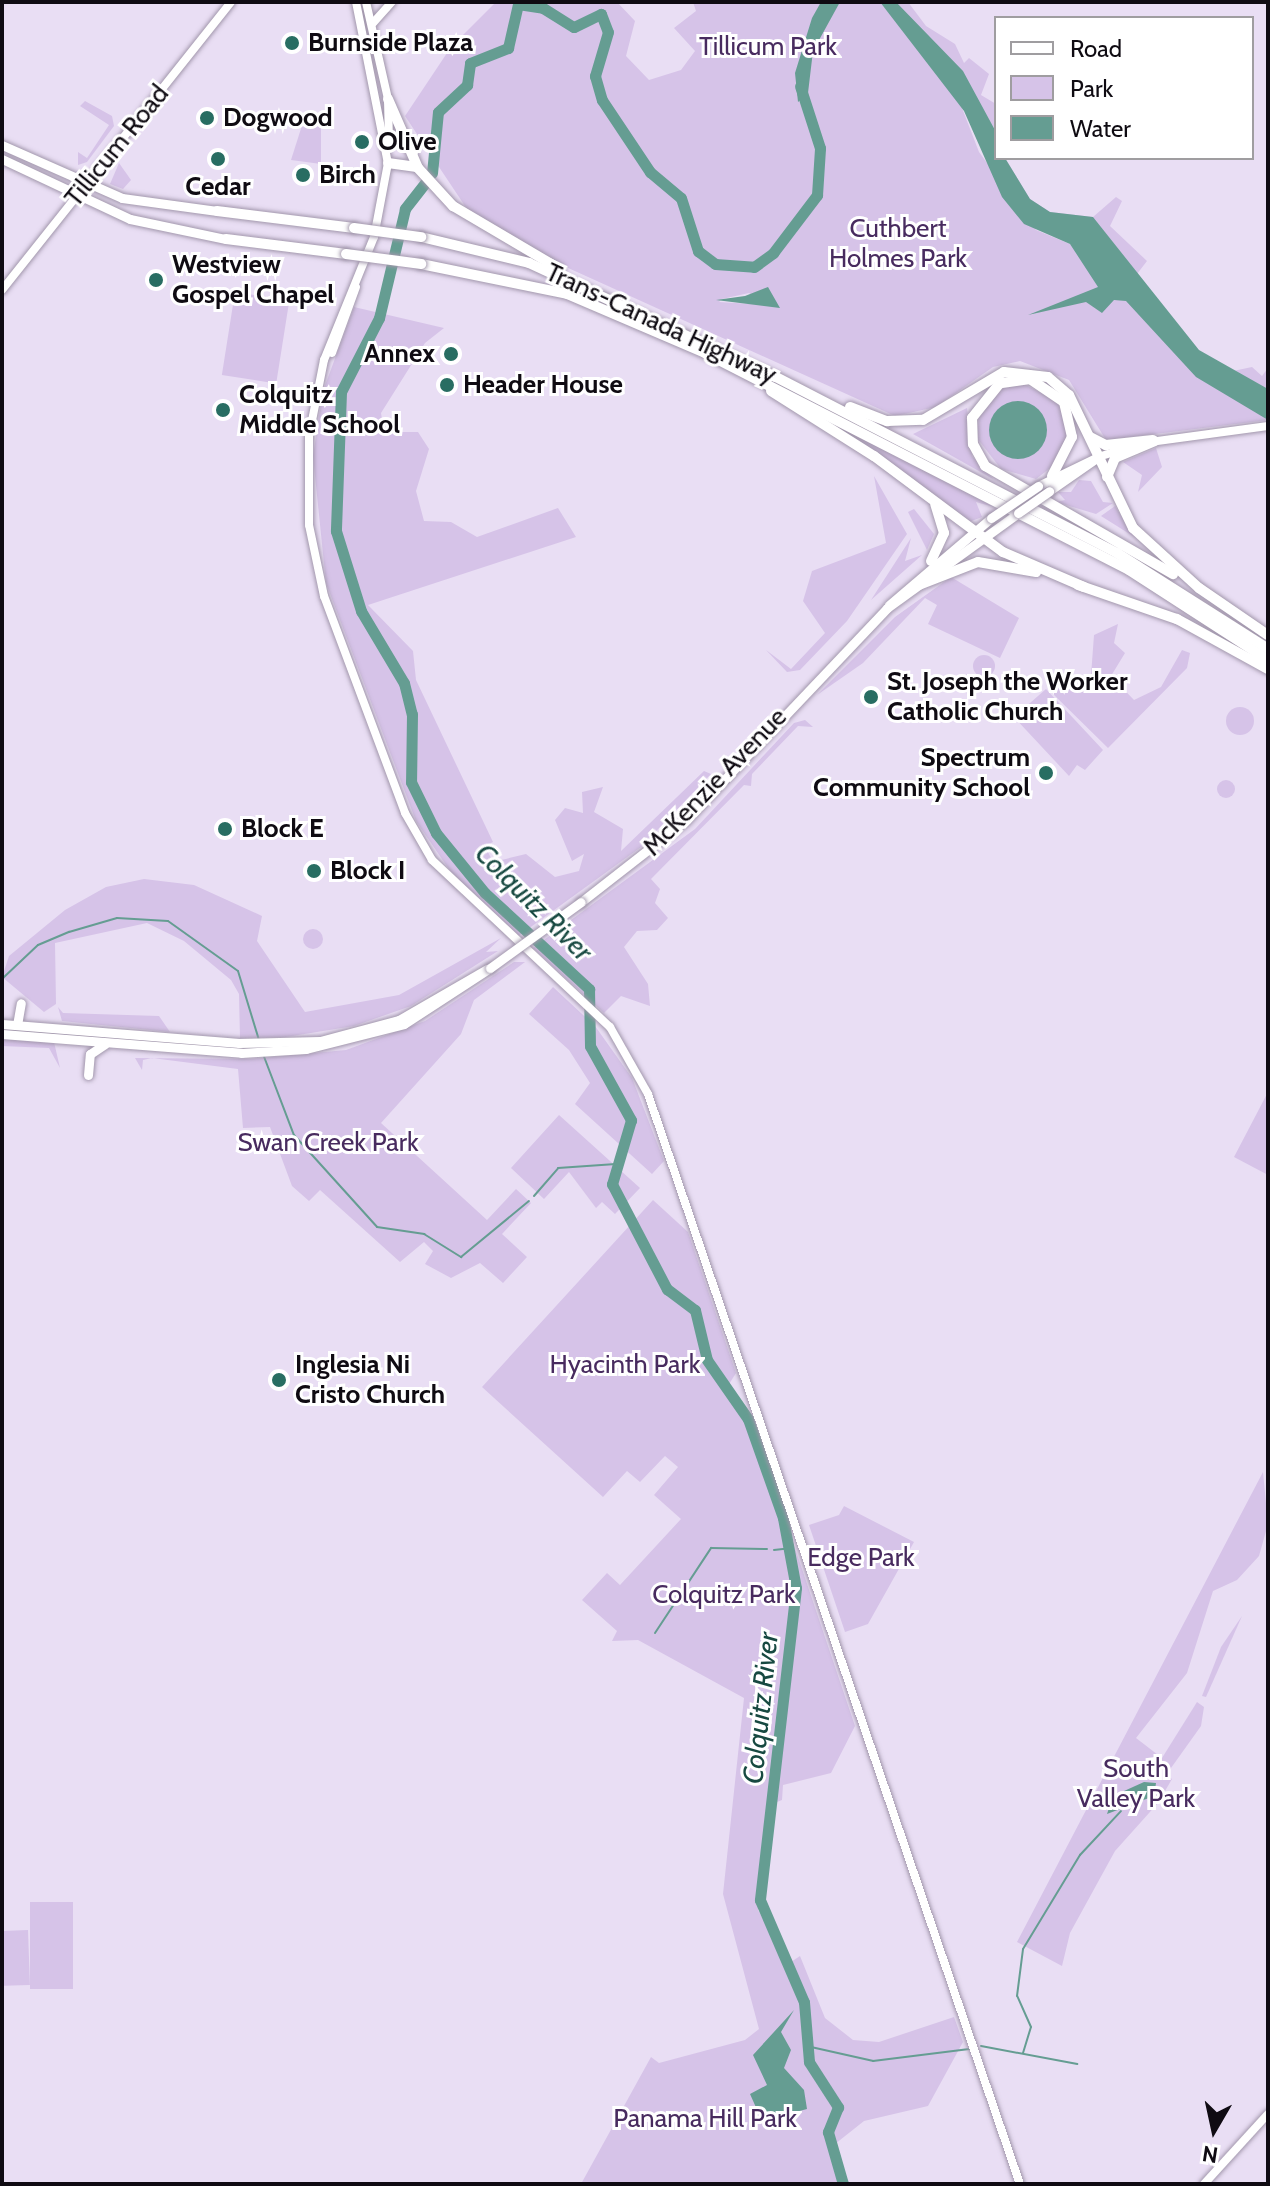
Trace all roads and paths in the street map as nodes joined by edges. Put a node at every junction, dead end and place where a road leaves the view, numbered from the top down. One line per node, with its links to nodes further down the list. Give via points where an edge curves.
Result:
1 (231, 2): 12 (main road, Tillicum Road)
2 (356, 2): 7 (main road)
3 (366, 2): 5 (main road)
4 (392, 2): 5 (main road)
5 (372, 28): 6 (main road)
6 (388, 99): 7 (main road); 11 (highway)
7 (389, 144): 10 (main road)
8 (2, 145): 12 (main road, Trans-Canada Highway)
9 (2, 159): 13 (main road, Trans-Canada Highway)
10 (388, 163): 11 (highway); 16 (main road)
11 (418, 168): 18 (highway, via 473,223)
12 (87, 185): 13 (main road, Tillicum Road); 14 (main road, Trans-Canada Highway)
13 (77, 197): 15 (main road, Trans-Canada Highway, via 148,225); 17 (main road, Tillicum Road)
14 (217, 211): 18 (highway, Trans-Canada Highway, bridge, via 421,237 509,256)
15 (226, 239): 19 (highway, Trans-Canada Highway, bridge, via 421,264 567,294)
16 (357, 282): 21 (main road); 21 (main road, via 344,306)
17 (2, 290)
18 (646, 316): 20 (highway, Trans-Canada Highway)
19 (744, 371): 28 (highway); 38 (highway, Trans-Canada Highway, via 1129,570)
20 (807, 392): 23 (highway, via 901,422 945,411 1004,372 1033,371 1069,395); 37 (highway, Trans-Canada Highway, via 1127,559)
21 (312, 418): 48 (main road, via 307,497 315,563 409,821 455,886 599,1016 637,1071 693,1218)
22 (1267, 426): 24 (main road)
23 (1090, 437): 24 (highway, via 1106,445); 25 (highway)
24 (1155, 441): 25 (main road); 27 (highway, via 1113,460 1107,470)
25 (1098, 457): 26 (main road, McKenzie Avenue); 27 (highway); 30 (main road, McKenzie Avenue, bridge)
26 (1052, 476): 29 (main road, McKenzie Avenue, bridge); 34 (highway, via 1072,437 1064,402 1030,379 1000,383 972,418 973,444 985,466)
27 (1111, 490): 34 (highway, via 1153,551)
28 (932, 499): 29 (highway); 31 (highway, via 944,526)
29 (973, 531): 30 (highway); 31 (main road, McKenzie Avenue)
30 (983, 538): 32 (main road, McKenzie Avenue); 33 (highway)
31 (931, 561): 35 (main road, McKenzie Avenue)
32 (916, 586): 33 (highway, via 989,561); 35 (main road, McKenzie Avenue)
33 (1084, 587): 39 (highway, via 1203,631)
34 (1199, 588): 36 (highway)
35 (887, 608): 45 (main road, McKenzie Avenue, bridge, via 686,820 451,999 393,1029)
36 (1268, 635)
37 (1268, 649)
38 (1268, 660)
39 (1268, 669)
40 (21, 1003): 42 (main road)
41 (2, 1024): 42 (main road, McKenzie Avenue)
42 (17, 1025): 45 (main road, McKenzie Avenue)
43 (2, 1034): 44 (main road, McKenzie Avenue)
44 (113, 1043): 45 (main road, McKenzie Avenue); 46 (main road, via 94,1049)
45 (252, 1048)
46 (88, 1075)
47 (1268, 2114): 49 (main road)
48 (1020, 2184)
49 (1204, 2184)

